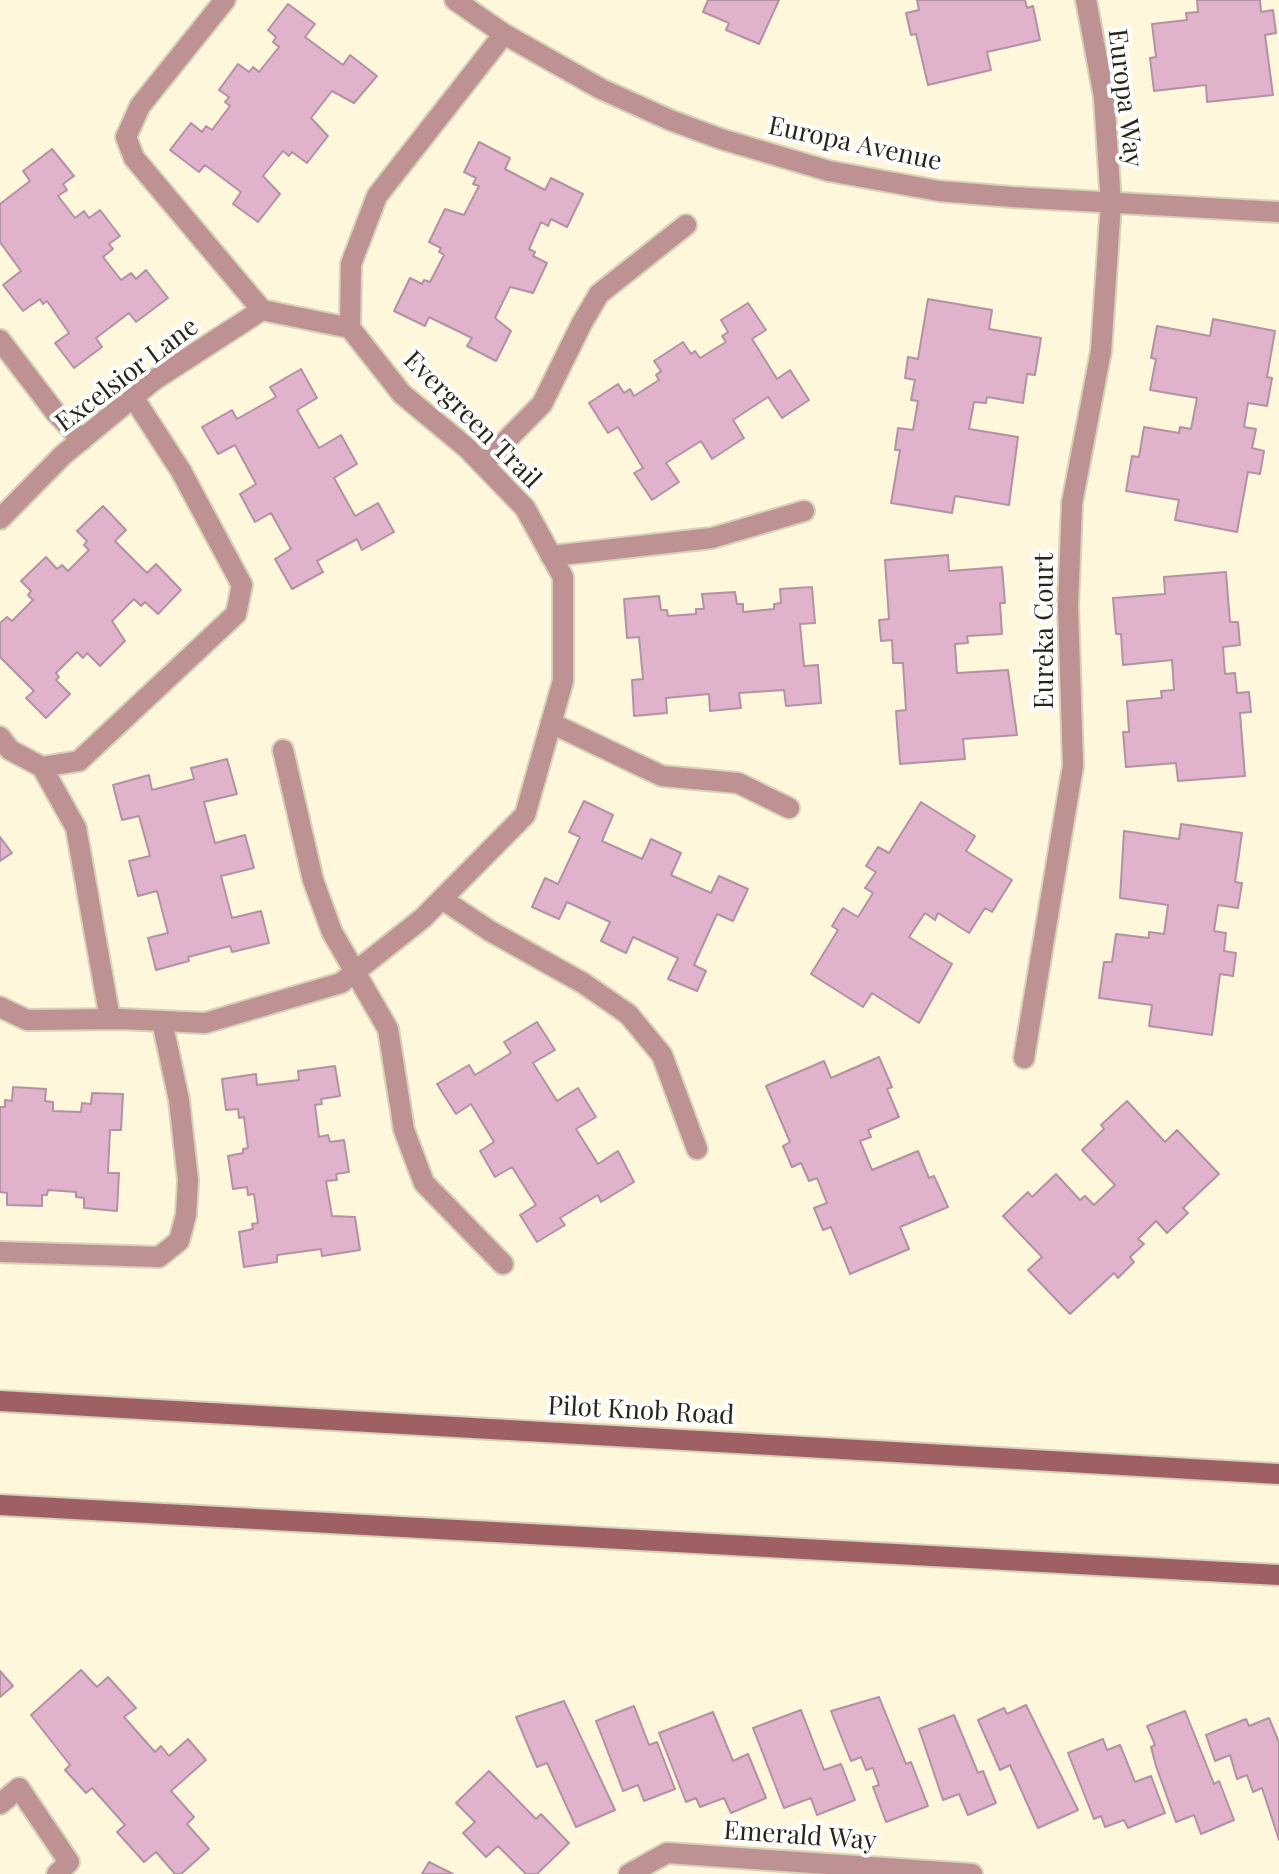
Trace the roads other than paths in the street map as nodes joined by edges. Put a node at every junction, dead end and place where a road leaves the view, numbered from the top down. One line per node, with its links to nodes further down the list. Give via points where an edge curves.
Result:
1 (225, 0): 8 (street, via 140,106 126,137 134,158)
2 (455, 0): 4 (street, Europa Avenue)
3 (1086, 0): 5 (street, Europa Way, via 1104,97)
4 (504, 34): 5 (street, Europa Avenue, via 601,89 670,120 829,171 939,191); 9 (street, via 377,196 351,264)
5 (1111, 203): 6 (street, Europa Avenue); 27 (street, Eureka Court, via 1101,351 1072,503 1068,606 1073,766)
6 (1279, 212)
7 (686, 225): 13 (street, via 599,294 542,404)
8 (262, 310): 9 (street); 11 (street, Excelsior Lane)
9 (350, 328): 13 (street, Evergreen Trail, via 402,394)
10 (0, 340): 12 (street)
11 (133, 397): 12 (street, Excelsior Lane); 20 (street, via 181,471 242,585 236,614 79,761)
12 (82, 440): 15 (street, Excelsior Lane)
13 (483, 464): 16 (street, Evergreen Trail, via 525,508)
14 (804, 511): 16 (street, via 712,538)
15 (0, 519)
16 (551, 556): 17 (street, Evergreen Trail, via 563,577 563,681)
17 (551, 723): 21 (street, via 662,776 738,783); 22 (street, Evergreen Trail, via 525,815)
18 (0, 737): 20 (street, via 10,750)
19 (283, 750): 23 (street, via 313,880)
20 (42, 767): 25 (street, via 76,828)
21 (789, 808)
22 (442, 899): 23 (street, Evergreen Trail); 28 (street, via 628,1014 662,1055)
23 (354, 973): 26 (street, Evergreen Trail, via 341,983 205,1023); 30 (street, via 388,1029 404,1130 424,1183)
24 (0, 1007): 25 (street, Evergreen Trail, via 27,1020)
25 (110, 1019): 26 (street, Evergreen Trail)
26 (162, 1021): 29 (street, via 179,1100 188,1180 179,1241 159,1257)
27 (1024, 1058)
28 (697, 1149)
29 (0, 1252)
30 (503, 1264)
31 (0, 1401): 32 (main road, Pilot Knob Road)
32 (1279, 1474)
33 (0, 1505): 34 (main road)
34 (1279, 1575)
35 (0, 1804): 36 (street, via 19,1788 69,1862)
36 (57, 1874)
37 (629, 1874): 38 (street, Emerald Way, via 667,1853)
38 (972, 1874)

